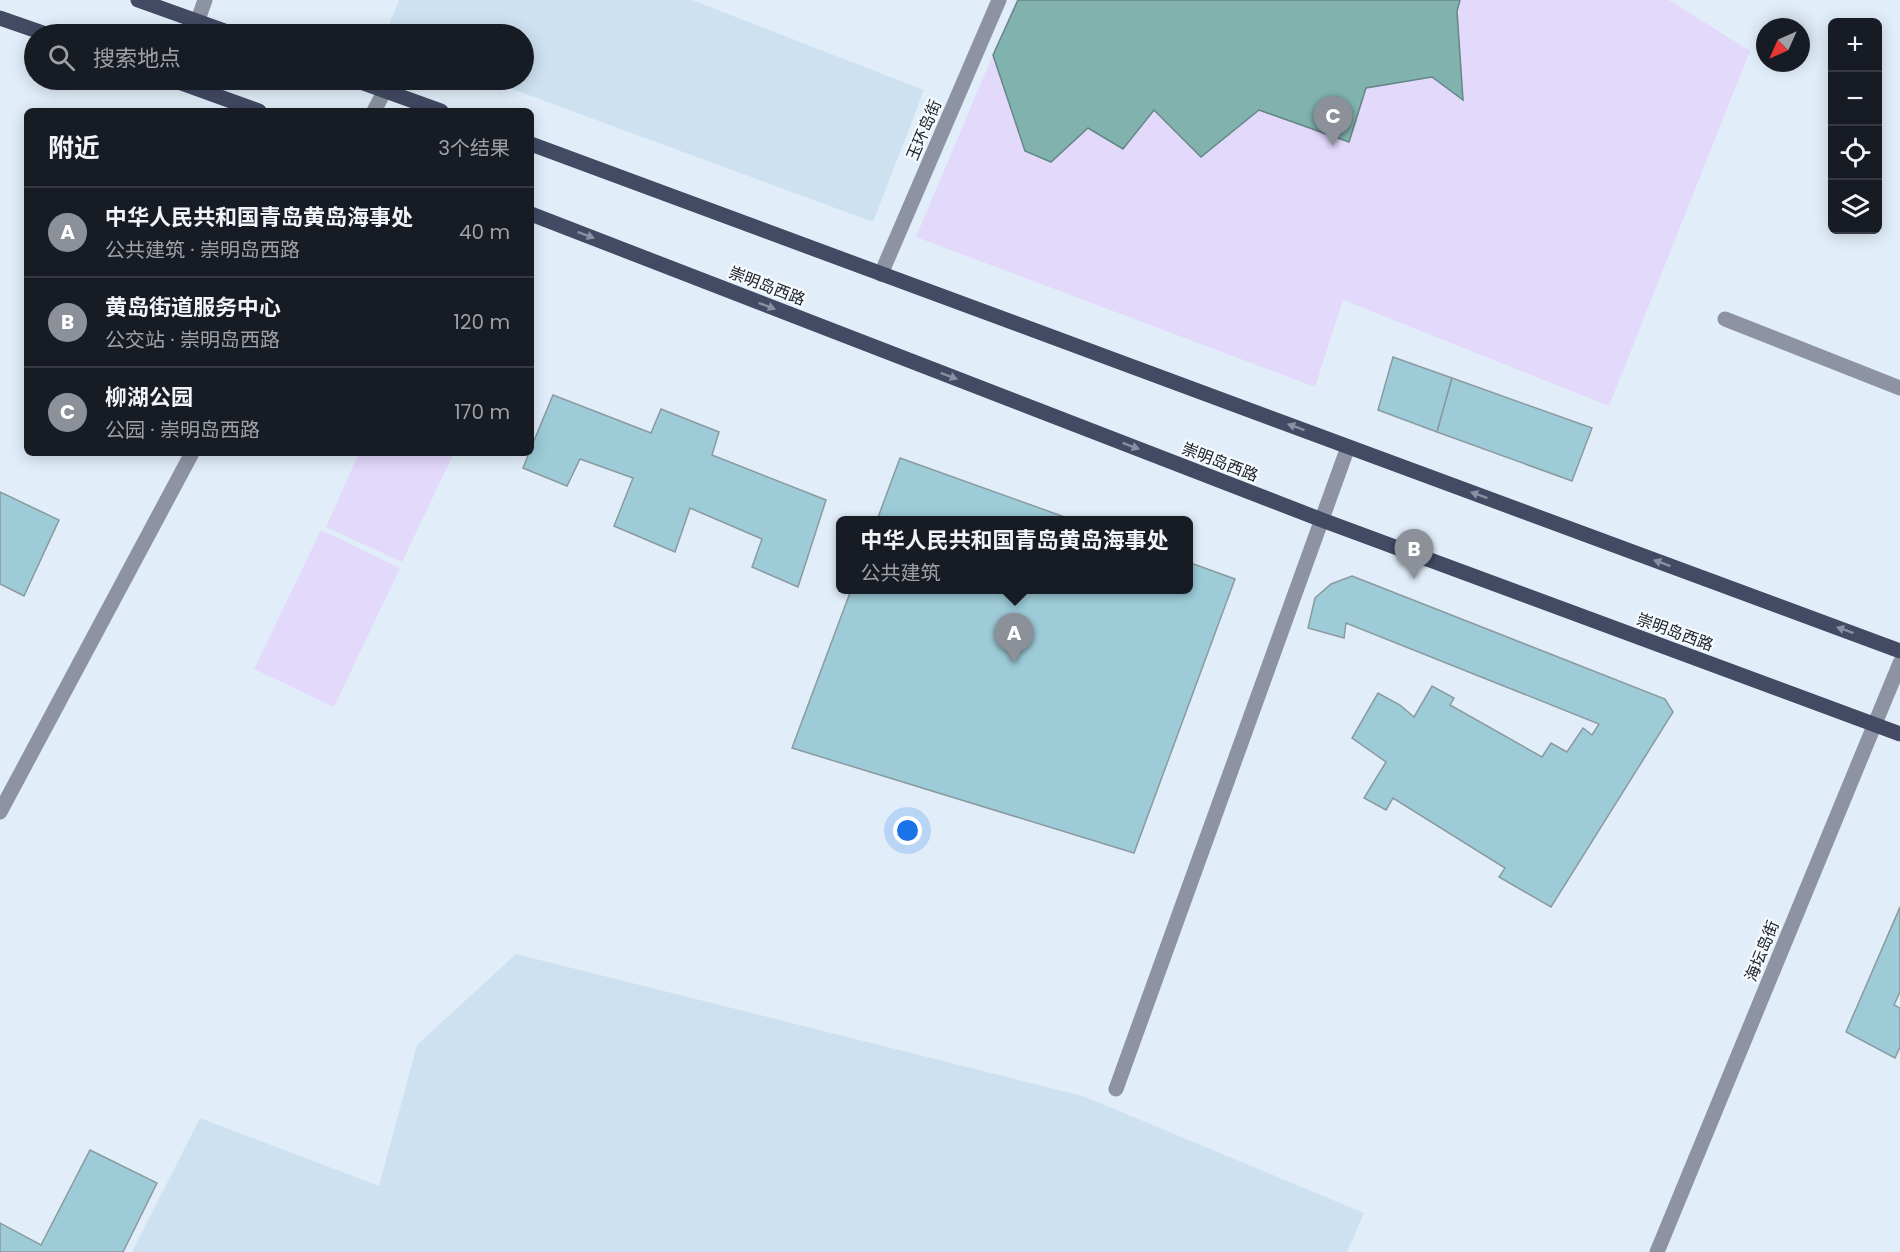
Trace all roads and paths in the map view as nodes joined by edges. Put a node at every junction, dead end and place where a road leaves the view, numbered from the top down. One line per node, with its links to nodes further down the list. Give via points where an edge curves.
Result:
1 (138, 0): 5 (main road)
2 (205, 0): 6 (street)
3 (999, 0): 15 (street, 玉环岛街)
4 (0, 18): 7 (main road)
5 (187, 24)
6 (196, 24)
7 (24, 26)
8 (202, 90): 10 (main road)
9 (385, 90): 11 (street); 12 (main road)
10 (251, 108)
11 (376, 108)
12 (433, 108)
13 (534, 145): 15 (main road)
14 (534, 215): 20 (main road, 崇明岛西路, one-way to 20)
15 (881, 274): 18 (main road, one-way to 15)
16 (1725, 319): 17 (street)
17 (1900, 388)
18 (1348, 447): 20 (street); 21 (main road, one-way to 18)
19 (190, 456): 25 (street)
20 (1322, 520): 23 (main road, 崇明岛西路); 26 (street)
21 (1900, 651)
22 (1900, 663): 23 (street, 海坛岛街)
23 (1874, 724): 24 (main road, 崇明岛西路); 27 (street, 海坛岛街)
24 (1900, 734)
25 (0, 812)
26 (1116, 1089)
27 (1657, 1252)

